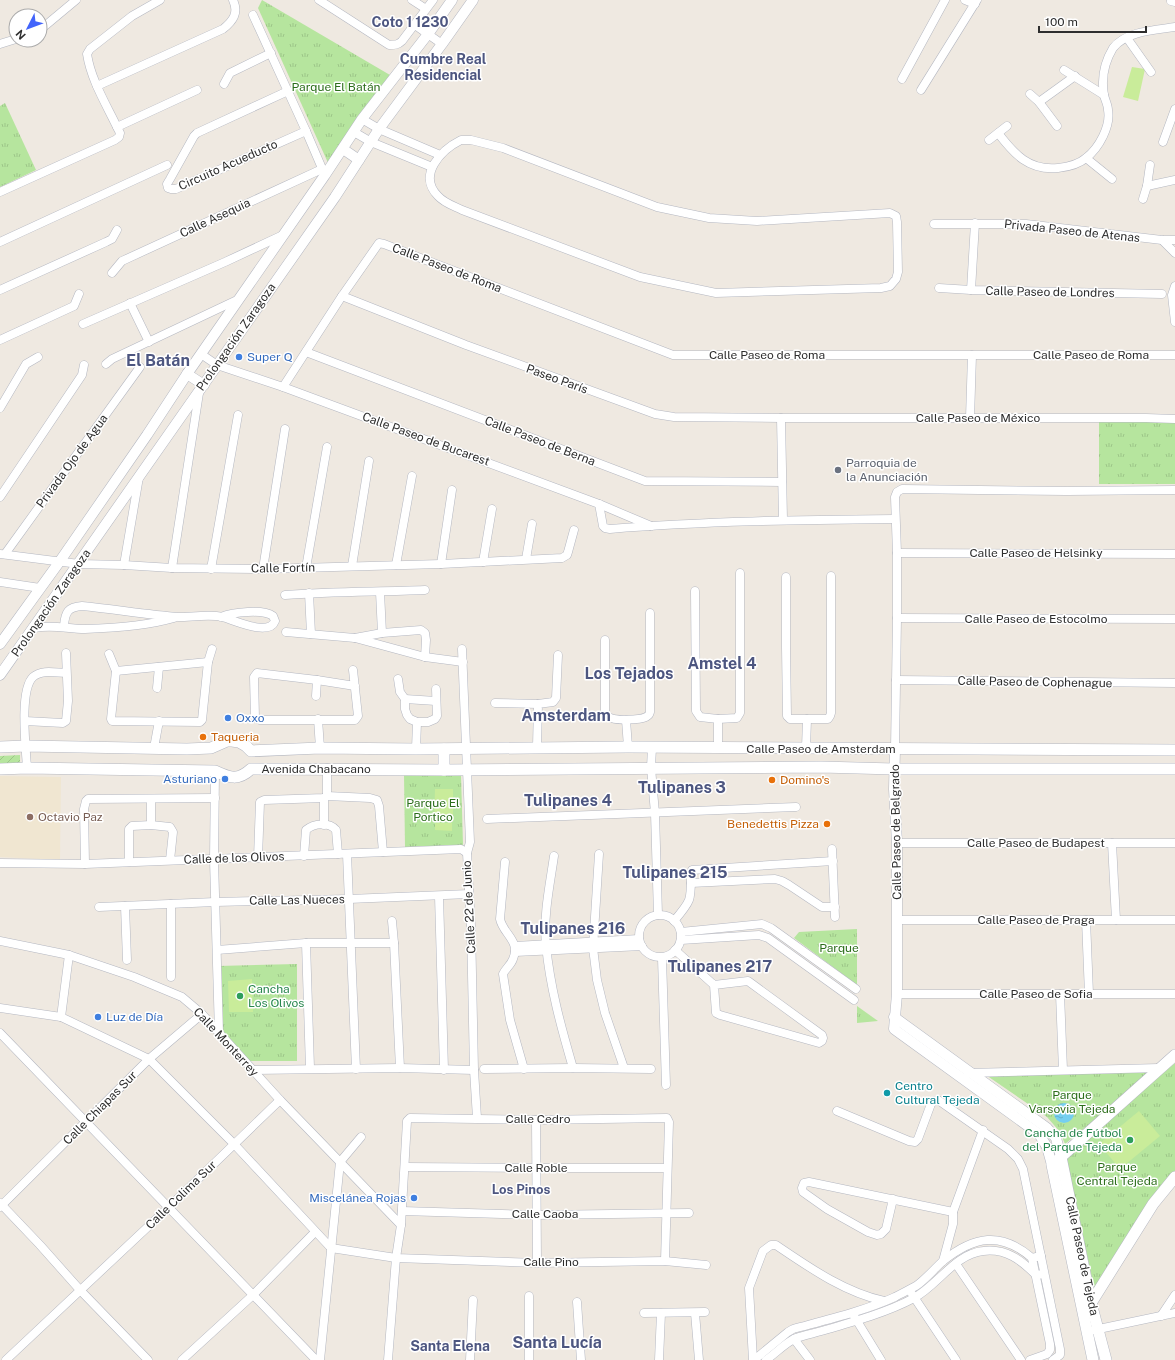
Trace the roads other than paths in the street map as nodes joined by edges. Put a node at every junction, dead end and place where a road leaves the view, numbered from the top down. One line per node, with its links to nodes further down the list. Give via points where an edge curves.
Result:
1 (76, 0): 14 (street)
2 (160, 0): 26 (street, via 132,16 86,54)
3 (234, 0): 26 (street, via 235,13 231,23 223,29)
4 (319, 0): 15 (street, via 389,45 399,44)
5 (412, 0): 12 (street)
6 (433, 0): 12 (street)
7 (452, 0): 17 (street, Prolongación Zaragoza)
8 (473, 0): 19 (street, Prolongación Zaragoza)
9 (945, 0): 24 (street)
10 (965, 0): 11 (street)
11 (976, 2): 28 (street)
12 (426, 9): 15 (street)
13 (253, 15): 20 (street)
14 (48, 23)
15 (415, 25): 17 (street)
16 (1175, 26): 18 (street, via 1139,32)
17 (428, 34): 19 (street); 34 (street, Prolongación Zaragoza)
18 (1127, 38): 22 (street); 31 (street, via 1115,47 1107,59 1102,81)
19 (442, 44): 39 (street, Prolongación Zaragoza)
20 (271, 53): 25 (street, via 230,73); 29 (street)
21 (1064, 70): 23 (street)
22 (1151, 72)
23 (1075, 76): 31 (street); 32 (street)
24 (902, 79)
25 (224, 84)
26 (97, 86): 37 (street)
27 (197, 90): 37 (street)
28 (921, 90)
29 (288, 91): 38 (street); 38 (street, Circuito Acueducto, via 197,133 170,178 168,188 176,189)
30 (1030, 94): 32 (street)
31 (1104, 95): 49 (street, via 1108,121 1104,134)
32 (1039, 102): 36 (street)
33 (1174, 114): 45 (street)
34 (362, 119): 39 (street); 40 (street, Prolongación Zaragoza)
35 (1007, 126): 41 (street)
36 (1057, 126)
37 (117, 127): 58 (street, via 120,133 115,140)
38 (306, 130): 54 (street)
39 (379, 130): 42 (street); 44 (street, Prolongación Zaragoza)
40 (354, 132): 44 (street); 46 (street, Prolongación Zaragoza)
41 (998, 133): 43 (street); 49 (street, via 1021,160 1038,167 1069,166)
42 (395, 136): 47 (street); 48 (street)
43 (989, 140)
44 (371, 142): 47 (street); 50 (street, Prolongación Zaragoza)
45 (1163, 142)
46 (343, 148): 50 (street); 54 (street, Prolongación Zaragoza)
47 (388, 149): 53 (street)
48 (440, 155): 53 (street); 53 (street, via 461,140 471,140 503,148 656,207 709,218 757,221 890,213 896,216 897,222 898,272 890,286 881,288 716,293 640,277 451,205 433,190 430,182)
49 (1086, 158): 55 (street)
50 (359, 160): 90 (street, Prolongación Zaragoza)
51 (167, 165): 66 (street)
52 (1150, 165): 57 (street)
53 (432, 167)
54 (324, 172): 63 (street, Prolongación Zaragoza); 68 (street, Calle Asequia, via 122,261)
55 (1112, 179)
56 (1175, 180): 57 (street)
57 (1147, 186): 59 (street)
58 (0, 192)
59 (1142, 199)
60 (975, 223): 61 (street, Privada Paseo de Atenas); 64 (street, Privada Paseo de Atenas, via 1026,224); 72 (street)
61 (934, 224)
62 (117, 230): 71 (street, via 106,242)
63 (283, 235): 77 (street, Prolongación Zaragoza); 78 (street)
64 (1162, 240): 65 (street, Privada Paseo de Atenas); 67 (street)
65 (1175, 240)
66 (0, 242)
67 (1175, 253)
68 (112, 273)
69 (1175, 286): 75 (street)
70 (939, 288): 72 (street, Calle Paseo de Londres)
71 (0, 290)
72 (971, 290): 74 (street, Calle Paseo de Londres)
73 (79, 294): 81 (street, via 74,306)
74 (1162, 294)
75 (1174, 295): 79 (street)
76 (342, 296): 83 (street); 85 (street, Calle Paseo de Roma, via 379,244 384,244 674,355); 97 (street, Paseo París, via 466,345 655,414 674,417)
77 (239, 299): 82 (street); 84 (street, Prolongación Zaragoza)
78 (130, 303): 80 (street); 82 (street)
79 (1175, 322)
80 (83, 324)
81 (0, 340)
82 (149, 342): 88 (street)
83 (306, 352): 93 (street); 107 (street, Calle Paseo de Berna, via 645,481)
84 (201, 354): 90 (street, Calle Paseo de Bucarest); 92 (street, Prolongación Zaragoza)
85 (972, 355): 86 (street, Calle Paseo de Roma); 98 (street)
86 (1175, 355)
87 (38, 357): 95 (street, via 26,364)
88 (106, 364)
89 (84, 365): 110 (street, via 82,376)
90 (217, 365): 93 (street, Calle Paseo de Bucarest); 94 (street, Prolongación Zaragoza)
91 (140, 367): 119 (street, Privada Ojo de Agua)
92 (187, 374): 94 (street); 101 (street, Prolongación Zaragoza)
93 (283, 387): 111 (street, Calle Paseo de Bucarest)
94 (201, 388): 102 (street, Prolongación Zaragoza); 129 (street)
95 (0, 408)
96 (238, 415): 131 (street)
97 (781, 418): 98 (street, Calle Paseo de México); 107 (street)
98 (970, 418): 99 (street, Calle Paseo de México)
99 (1175, 419)
100 (285, 429): 132 (street)
101 (147, 435): 102 (street); 122 (street, Prolongación Zaragoza)
102 (162, 445): 106 (street, Prolongación Zaragoza)
103 (327, 447): 130 (street)
104 (369, 461): 128 (street)
105 (412, 476): 127 (street)
106 (140, 477): 124 (street, Prolongación Zaragoza); 126 (street)
107 (782, 482): 114 (street)
108 (452, 490): 125 (street)
109 (1175, 490): 113 (street, Calle Paseo de Belgrado, via 902,489 895,497)
110 (0, 497)
111 (600, 504): 116 (street, Calle Paseo de Bucarest); 116 (street, via 605,528)
112 (492, 509): 123 (street)
113 (895, 519): 114 (street); 118 (street, Calle Paseo de Belgrado)
114 (783, 520): 116 (street)
115 (532, 524): 121 (street)
116 (651, 526)
117 (574, 530): 121 (street, Calle Fortín, via 567,555 562,558)
118 (896, 553): 120 (street, Calle Paseo de Helsinky); 146 (street, Calle Paseo de Belgrado)
119 (2, 554): 122 (street, Calle Fortín)
120 (1175, 554)
121 (526, 559): 123 (street, Calle Fortín)
122 (60, 561): 124 (street, Calle Fortín); 137 (street, Prolongación Zaragoza)
123 (483, 562): 125 (street, Calle Fortín)
124 (79, 564): 126 (street, Calle Fortín); 149 (street, Prolongación Zaragoza)
125 (441, 564): 127 (street, Calle Fortín)
126 (124, 565): 129 (street, Calle Fortín)
127 (396, 565): 128 (street, Calle Fortín)
128 (352, 566): 130 (street, Calle Fortín)
129 (172, 568): 131 (street, Calle Fortín)
130 (306, 568): 132 (street, Calle Fortín)
131 (211, 569): 132 (street, Calle Fortín)
132 (263, 569)
133 (740, 573): 182 (street, via 740,713 737,718)
134 (831, 576): 183 (street, via 831,712 828,719)
135 (786, 577): 183 (street, via 787,712 790,719)
136 (0, 582): 137 (street)
137 (40, 588): 155 (street, Prolongación Zaragoza)
138 (425, 590): 140 (street)
139 (696, 591): 182 (street, via 696,711 700,716)
140 (380, 592): 141 (street); 152 (street)
141 (309, 593): 142 (street); 151 (street)
142 (285, 594)
143 (650, 614): 184 (street, via 650,712 646,718)
144 (178, 617): 145 (street); 148 (street, via 115,627 85,629); 148 (street, via 73,606 65,617)
145 (221, 617): 145 (street, via 245,612 267,613 273,616 275,621 269,628 260,628)
146 (896, 618): 147 (street, Calle Paseo de Estocolmo); 171 (street, Calle Paseo de Belgrado)
147 (1175, 620)
148 (64, 626): 149 (street)
149 (34, 628): 168 (street, Prolongación Zaragoza)
150 (286, 632): 151 (street)
151 (311, 634): 153 (street)
152 (382, 634): 153 (street); 161 (street, via 421,630 425,633)
153 (355, 638): 161 (street)
154 (605, 640): 184 (street, via 605,712 609,718)
155 (0, 644)
156 (212, 649): 162 (street)
157 (462, 649): 163 (street, Calle 22 de Junio)
158 (66, 653): 167 (street)
159 (109, 654): 166 (street)
160 (558, 655): 180 (street, via 556,698 552,702)
161 (425, 657): 163 (street)
162 (208, 662): 164 (street); 186 (street, via 202,720)
163 (463, 662): 196 (street, Calle 22 de Junio)
164 (160, 667): 166 (street); 174 (street)
165 (353, 670): 173 (street)
166 (116, 671): 186 (street, via 112,721)
167 (66, 673): 185 (street, via 42,672 33,677 26,690); 185 (street, via 66,720 63,723)
168 (0, 675)
169 (398, 679): 177 (street, via 400,692)
170 (317, 680): 173 (street); 176 (street); 181 (street, via 255,674 254,716 256,719)
171 (896, 680): 172 (street, Calle Paseo de Cophenague); 200 (street, Calle Paseo de Belgrado)
172 (1175, 683)
173 (355, 686): 181 (street, via 357,718)
174 (157, 688)
175 (436, 689): 178 (street)
176 (316, 696)
177 (405, 699): 178 (street); 187 (street, via 407,715)
178 (436, 701): 187 (street, via 435,719 428,722)
179 (495, 703): 180 (street)
180 (538, 704): 190 (street)
181 (318, 719): 194 (street)
182 (718, 719): 197 (street)
183 (807, 719): 198 (street)
184 (626, 720): 191 (street)
185 (25, 721): 188 (street)
186 (159, 721): 193 (street)
187 (413, 721): 199 (street)
188 (26, 746): 189 (main road, Avenida Chabacano); 193 (main road, Avenida Chabacano); 203 (street)
189 (0, 747)
190 (537, 747): 191 (main road, Calle Paseo de Amsterdam); 196 (main road, Calle Paseo de Amsterdam)
191 (628, 747): 192 (main road, Calle Paseo de Amsterdam)
192 (652, 747): 197 (main road, Calle Paseo de Amsterdam); 205 (street)
193 (154, 748): 202 (main road, Avenida Chabacano, via 211,748 232,741 239,742)
194 (320, 748): 199 (main road, Avenida Chabacano); 202 (main road, Avenida Chabacano)
195 (444, 748): 196 (main road, Avenida Chabacano); 199 (main road, Avenida Chabacano); 210 (main road)
196 (466, 748): 211 (street, Calle 22 de Junio)
197 (718, 748): 198 (main road, Calle Paseo de Amsterdam)
198 (806, 748): 200 (main road, Calle Paseo de Amsterdam)
199 (416, 749)
200 (895, 749): 201 (main road, Calle Paseo de Amsterdam); 208 (street, Calle Paseo de Belgrado)
201 (1175, 750)
202 (250, 751): 207 (main road)
203 (27, 768): 206 (main road, Avenida Chabacano); 212 (main road, Avenida Chabacano)
204 (327, 768): 207 (main road, Avenida Chabacano); 210 (main road, Avenida Chabacano); 213 (street)
205 (651, 768): 208 (main road, Calle Paseo de Amsterdam); 211 (main road, Calle Paseo de Amsterdam); 217 (street)
206 (0, 769)
207 (251, 769): 212 (main road, Avenida Chabacano, via 244,775 234,778)
208 (894, 769): 209 (main road, Calle Paseo de Amsterdam); 221 (street, Calle Paseo de Belgrado)
209 (1175, 769)
210 (444, 770): 211 (main road, Avenida Chabacano)
211 (468, 770): 226 (street, Calle 22 de Junio, via 470,842)
212 (215, 771): 214 (street)
213 (326, 797): 220 (street); 225 (street, via 377,800); 232 (street, via 260,802)
214 (215, 798): 215 (street); 234 (street)
215 (151, 799): 219 (street); 239 (street, via 91,798 86,801)
216 (796, 807): 217 (street)
217 (655, 813): 218 (street); 249 (street)
218 (487, 819)
219 (151, 825): 233 (street, via 170,827); 236 (street, via 131,826 129,829)
220 (324, 825): 227 (street, via 336,830); 230 (street, via 311,826 306,831)
221 (897, 842): 222 (street, Calle Paseo de Budapest); 251 (street, Calle Paseo de Belgrado)
222 (1112, 843): 223 (street, Calle Paseo de Budapest); 253 (street)
223 (1175, 843)
224 (832, 849): 235 (street)
225 (382, 852): 226 (street, Calle de los Olivos, via 461,849); 228 (street, Calle de los Olivos)
226 (467, 853): 241 (street, Calle 22 de Junio)
227 (338, 854): 228 (street, Calle de los Olivos); 230 (street, Calle de los Olivos)
228 (347, 854): 243 (street)
229 (599, 854): 263 (street)
230 (304, 856): 232 (street, Calle de los Olivos)
231 (554, 856): 264 (street, via 547,907)
232 (258, 858): 234 (street, Calle de los Olivos)
233 (170, 860): 234 (street, Calle de los Olivos); 236 (street, Calle de los Olivos)
234 (214, 860): 244 (street)
235 (833, 860): 240 (street, via 692,870); 248 (street)
236 (129, 862): 239 (street, Calle de los Olivos)
237 (505, 862): 265 (street, via 500,919 511,936)
238 (0, 863): 239 (street, Calle de los Olivos)
239 (85, 864)
240 (691, 883): 248 (street, via 774,879 789,885 822,907); 256 (street, via 689,903)
241 (469, 894): 242 (street, Calle Las Nueces); 299 (street, Calle 22 de Junio)
242 (439, 896): 243 (street, Calle Las Nueces); 298 (street)
243 (349, 899): 244 (street, Calle Las Nueces); 261 (street)
244 (215, 902): 245 (street, Calle Las Nueces); 266 (street)
245 (171, 904): 247 (street, Calle Las Nueces); 271 (street)
246 (99, 906): 247 (street, Calle Las Nueces)
247 (125, 906): 270 (street)
248 (835, 907): 250 (street)
249 (658, 915): 256 (street); 259 (street, via 642,925 639,932)
250 (835, 917)
251 (897, 920): 252 (street, Calle Paseo de Praga); 274 (street, Calle Paseo de Belgrado)
252 (1086, 920): 253 (street, Calle Paseo de Praga); 276 (street)
253 (1116, 920): 254 (street, Calle Paseo de Praga)
254 (1175, 920)
255 (392, 921): 262 (street)
256 (674, 921): 257 (street)
257 (681, 936): 267 (street); 273 (street, via 762,924); 278 (street, via 759,935 768,938)
258 (0, 941): 268 (street, Calle Monterrey)
259 (640, 942): 263 (street); 269 (street, via 649,954)
260 (306, 943): 261 (street); 266 (street); 288 (street)
261 (352, 943): 262 (street); 293 (street)
262 (394, 943): 289 (street)
263 (593, 944): 264 (street); 291 (street, via 597,980 605,1013)
264 (546, 948): 265 (street); 290 (street, via 556,1009)
265 (515, 949): 295 (street, via 511,964 503,974 510,1020)
266 (217, 950): 284 (street)
267 (676, 950): 269 (street); 272 (street)
268 (69, 955): 280 (street, Calle Monterrey, via 178,994); 281 (street)
269 (662, 958): 302 (street)
270 (127, 960)
271 (171, 977)
272 (714, 985): 272 (street, via 716,1013 819,1043 822,1041 822,1035 748,981)
273 (856, 989)
274 (897, 994): 275 (street, Calle Paseo de Sofia); 282 (street, Calle Paseo de Belgrado)
275 (1060, 994): 276 (street, Calle Paseo de Sofia); 300 (street)
276 (1089, 994): 277 (street, Calle Paseo de Sofia)
277 (1175, 994)
278 (854, 1000)
279 (0, 1008): 281 (street)
280 (202, 1014): 284 (street, Calle Monterrey); 287 (street, Calle Chiapas Sur)
281 (61, 1017): 287 (street)
282 (894, 1017): 283 (street, Calle Paseo de Belgrado); 301 (street, Calle Paseo de Tejeda)
283 (894, 1029): 301 (street, Calle Paseo de Tejeda)
284 (219, 1033): 297 (street, Calle Monterrey)
285 (1, 1036): 307 (street)
286 (1175, 1055): 292 (main road)
287 (149, 1059): 307 (street, Calle Chiapas Sur); 310 (street)
288 (310, 1068): 293 (street); 297 (street)
289 (400, 1068): 293 (street); 298 (street)
290 (573, 1068): 291 (street); 295 (street)
291 (624, 1068): 296 (street)
292 (1159, 1068): 300 (street); 311 (main road)
293 (356, 1069)
294 (484, 1069): 295 (street)
295 (524, 1069)
296 (651, 1069)
297 (251, 1070): 303 (street, Calle Monterrey)
298 (444, 1070): 299 (street)
299 (474, 1070): 305 (street, Calle 22 de Junio)
300 (1063, 1070): 301 (street)
301 (965, 1075): 311 (street, Calle Paseo de Tejeda, via 1047,1128 1056,1138); 313 (street, Calle Paseo de Tejeda, via 1039,1134 1047,1147)
302 (666, 1085)
303 (280, 1100): 310 (street, Calle Colima Sur); 312 (street, Calle Monterrey)
304 (837, 1111): 308 (street, via 915,1142 930,1104 938,1100)
305 (477, 1118): 306 (street, Calle Cedro); 314 (street, Calle Cedro, via 408,1118)
306 (536, 1120): 315 (street); 316 (street, Calle Cedro, via 668,1119)
307 (86, 1121): 319 (street, Calle Chiapas Sur); 320 (street)
308 (983, 1130): 322 (street); 329 (street, via 1008,1149 1023,1169)
309 (361, 1137): 312 (street)
310 (234, 1144): 320 (street, Calle Colima Sur); 327 (street)
311 (1061, 1157): 313 (main road); 347 (main road, Calle Paseo de Tejeda)
312 (340, 1162): 326 (street, Calle Monterrey); 328 (street)
313 (1052, 1165): 347 (main road, Calle Paseo de Tejeda)
314 (405, 1167): 315 (street, Calle Roble); 321 (street)
315 (537, 1168): 316 (street, Calle Roble); 325 (street)
316 (667, 1168): 323 (street)
317 (1175, 1177): 347 (main road, via 1153,1204)
318 (893, 1199): 318 (street, via 809,1182 804,1183 802,1188 827,1209 868,1232 877,1234 886,1230); 322 (street)
319 (1, 1205): 338 (street)
320 (169, 1207): 338 (street, Calle Colima Sur); 341 (street)
321 (402, 1212): 325 (street, Calle Caoba); 326 (street)
322 (953, 1212): 333 (street, via 953,1224)
323 (666, 1213): 324 (street, Calle Caoba); 325 (street, Calle Caoba); 332 (street)
324 (689, 1213)
325 (536, 1215): 334 (street)
326 (401, 1225): 330 (street)
327 (315, 1232): 328 (street); 341 (street)
328 (331, 1248): 330 (street, Calle Pino); 363 (street)
329 (1041, 1256): 331 (street); 337 (street)
330 (396, 1258): 334 (street, Calle Pino); 364 (street)
331 (1032, 1258): 333 (street, via 1013,1244 994,1239 976,1242); 337 (street)
332 (665, 1261): 334 (street, Calle Pino); 336 (street, Calle Pino)
333 (943, 1261): 339 (street)
334 (537, 1263)
335 (956, 1264): 337 (street, via 969,1254 994,1250 1010,1254); 343 (street); 375 (street)
336 (706, 1265)
337 (1040, 1274): 376 (street, via 1050,1350 1047,1354); 377 (street, via 1060,1349 1060,1355)
338 (80, 1290): 359 (street, Calle Colima Sur); 360 (street)
339 (910, 1290): 343 (street); 345 (street)
340 (1175, 1294): 354 (street)
341 (253, 1295): 361 (street); 362 (street)
342 (529, 1296): 366 (street)
343 (915, 1297): 355 (street); 374 (street)
344 (473, 1300): 365 (street)
345 (886, 1301): 349 (street); 370 (street, via 851,1291 776,1245 771,1245 761,1256 749,1288)
346 (578, 1302): 367 (street)
347 (1087, 1304): 356 (main road, Calle Paseo de Tejeda); 357 (main road, Calle Paseo de Tejeda)
348 (705, 1312): 352 (street)
349 (852, 1312): 355 (street); 370 (street, via 788,1332)
350 (644, 1313): 351 (street)
351 (661, 1313): 352 (street); 368 (street)
352 (695, 1313): 369 (street)
353 (1175, 1313): 354 (street)
354 (1161, 1316): 356 (street)
355 (857, 1321): 358 (street); 373 (street)
356 (1099, 1330): 357 (street); 379 (main road, Calle Paseo de Tejeda)
357 (1087, 1331): 378 (main road, Calle Paseo de Tejeda)
358 (794, 1339): 371 (street); 372 (street)
359 (6, 1360)
360 (148, 1360)
361 (182, 1360)
362 (316, 1360)
363 (320, 1360)
364 (388, 1360)
365 (470, 1360)
366 (529, 1360)
367 (581, 1360)
368 (659, 1360)
369 (699, 1360)
370 (754, 1360)
371 (766, 1360)
372 (810, 1360)
373 (881, 1360)
374 (956, 1360)
375 (1021, 1360)
376 (1030, 1360)
377 (1053, 1360)
378 (1093, 1360)
379 (1106, 1360)

